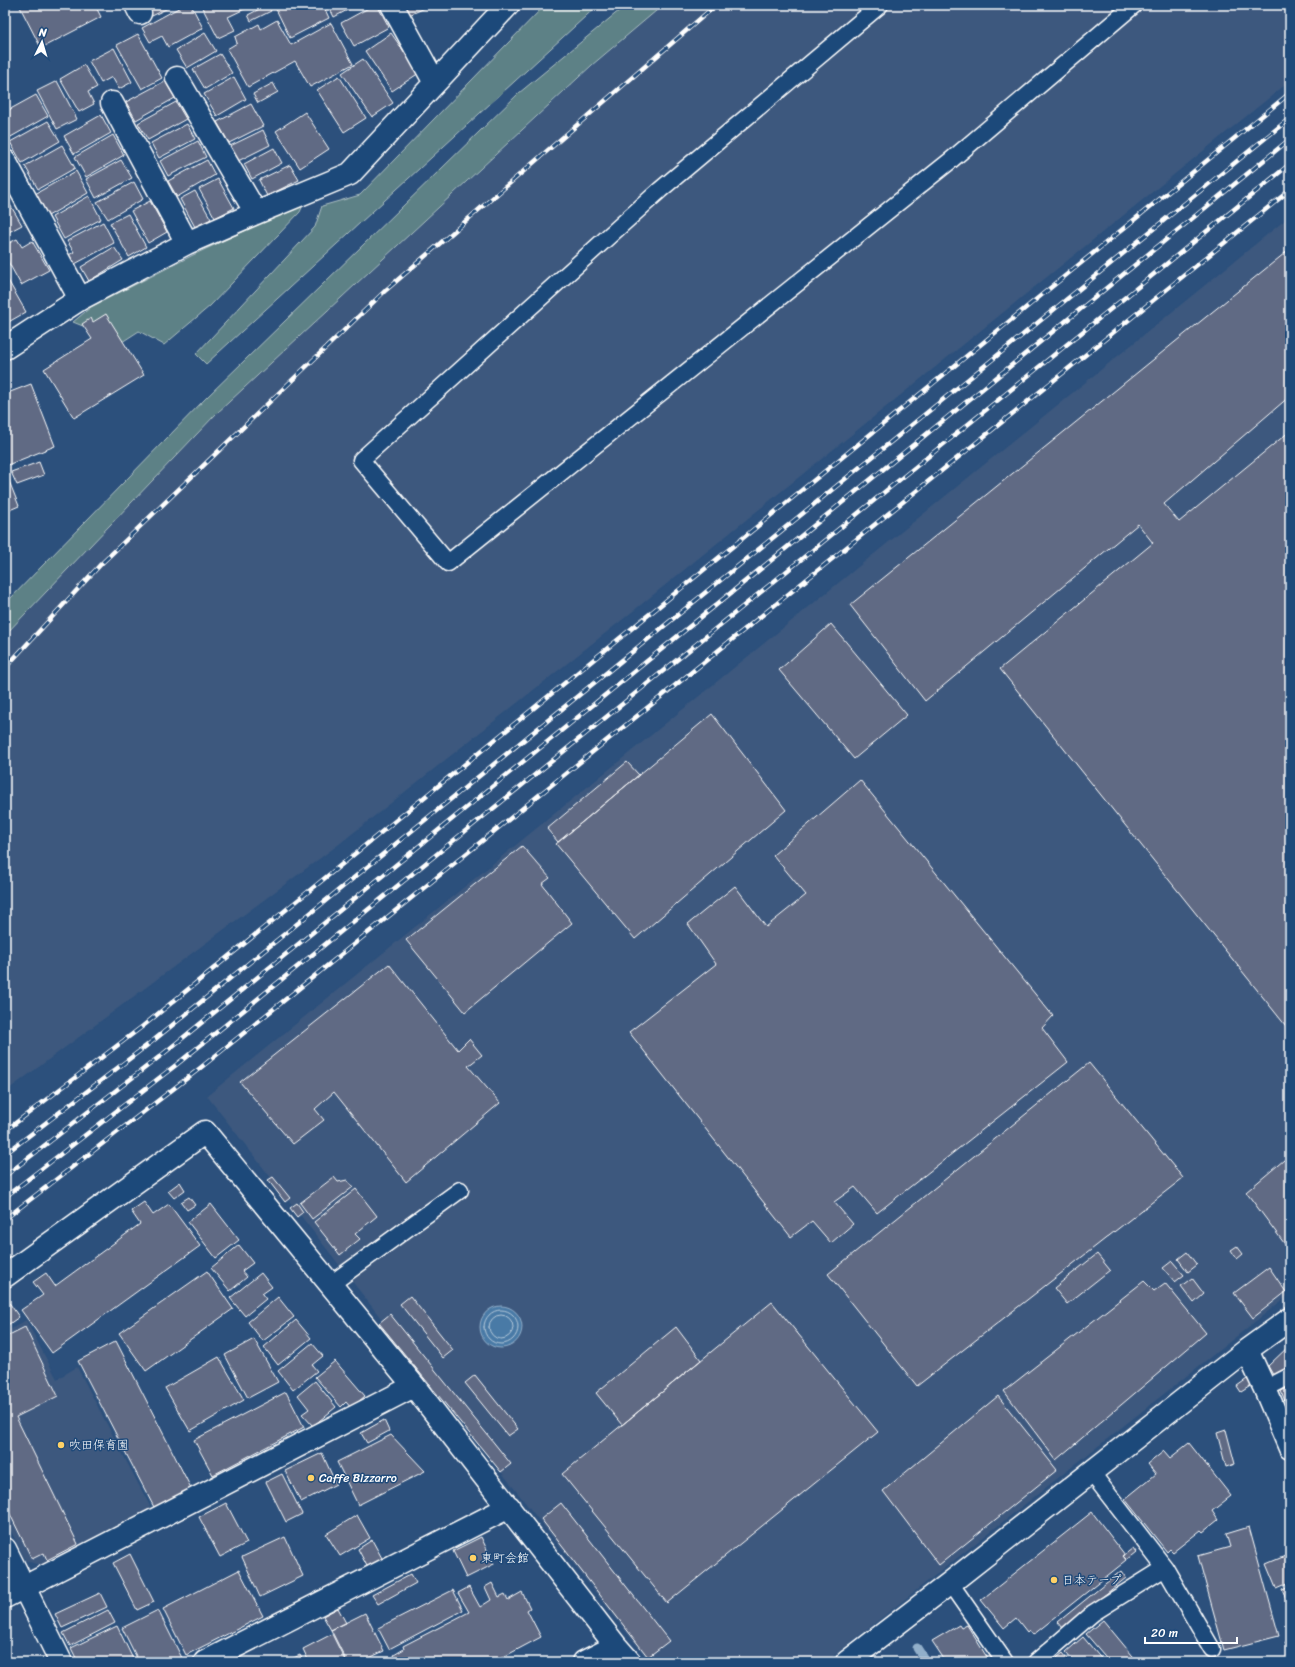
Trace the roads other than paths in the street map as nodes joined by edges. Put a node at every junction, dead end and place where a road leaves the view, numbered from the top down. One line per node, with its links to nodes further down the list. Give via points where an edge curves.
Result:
1 (392, 5): 6 (street)
2 (508, 5): 6 (street)
3 (880, 5): 4 (lane, via 660,190 361,460 448,563 950,161)
4 (1134, 5)
5 (177, 78): 9 (street)
6 (435, 82): 9 (street, via 350,174)
7 (112, 103): 10 (street)
8 (5, 161): 11 (street)
9 (256, 213): 10 (street)
10 (187, 243): 11 (street)
11 (80, 299): 12 (street)
12 (5, 348)
13 (460, 1190): 15 (lane)
14 (5, 1276): 15 (street, via 205,1132)
15 (331, 1284): 19 (street)
16 (1290, 1319): 17 (street)
17 (1247, 1350): 20 (street); 22 (street)
18 (1290, 1376): 20 (lane)
19 (414, 1386): 23 (street); 27 (street)
20 (1265, 1389): 21 (street)
21 (1290, 1448)
22 (1091, 1472): 25 (lane); 26 (street)
23 (509, 1507): 30 (street); 32 (street)
24 (5, 1549): 27 (street)
25 (1165, 1568): 29 (lane); 36 (lane, via 1093,1613)
26 (950, 1583): 34 (street); 35 (lane)
27 (24, 1587): 28 (street); 31 (street)
28 (5, 1597)
29 (1212, 1649)
30 (623, 1654): 33 (street)
31 (61, 1662)
32 (205, 1662)
33 (584, 1662)
34 (847, 1662)
35 (1005, 1662)
36 (1036, 1662)

